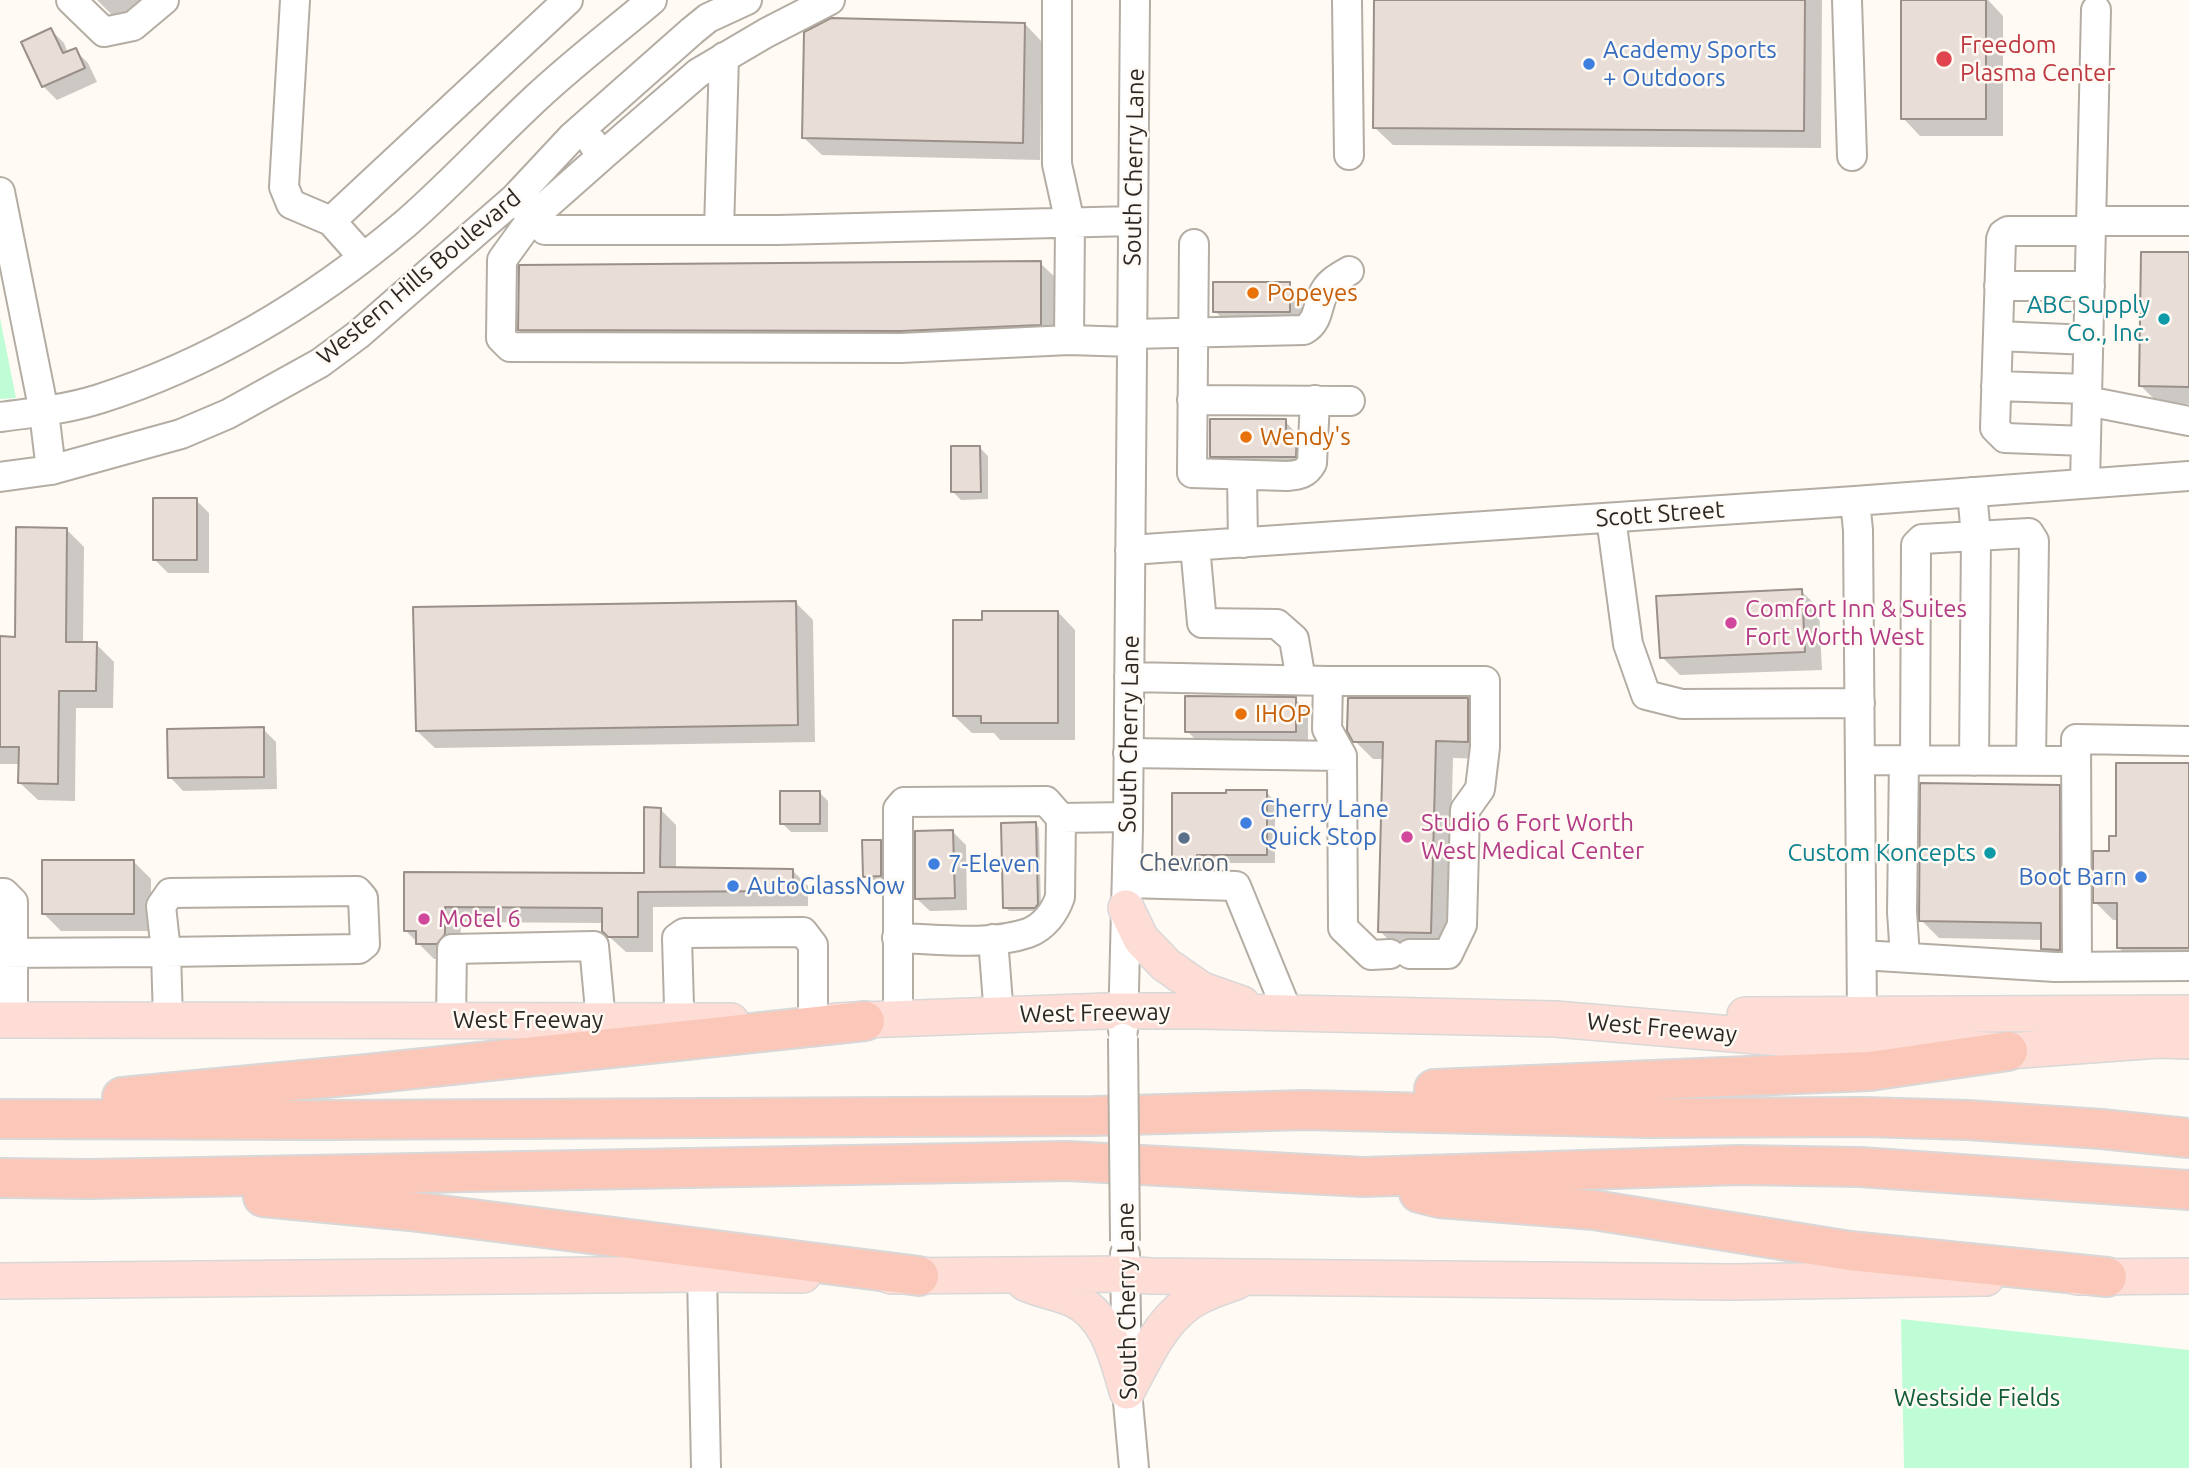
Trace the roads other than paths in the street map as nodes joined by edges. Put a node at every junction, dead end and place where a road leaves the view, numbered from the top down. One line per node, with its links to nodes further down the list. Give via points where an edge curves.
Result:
1 (71, 0): 2 (street, via 104,32 134,26)
2 (164, 0)
3 (295, 0): 23 (street, via 284,187 291,204)
4 (568, 0): 23 (street)
5 (652, 0): 30 (street, Western Hills Boulevard, via 537,97 406,223)
6 (747, 0): 12 (street, Western Hills Boulevard)
7 (830, 0): 15 (street)
8 (1057, 0): 26 (street, via 1057,164)
9 (1135, 0): 24 (street, South Cherry Lane)
10 (1347, 0): 18 (street)
11 (1847, 0): 20 (street)
12 (703, 9): 14 (street, Western Hills Boulevard)
13 (2096, 10): 27 (street)
14 (675, 46): 16 (street); 17 (street, Western Hills Boulevard)
15 (724, 57): 16 (street); 28 (street)
16 (698, 73): 19 (street)
17 (581, 129): 19 (street); 22 (street, Western Hills Boulevard)
18 (1349, 155)
19 (602, 156): 22 (street)
20 (1852, 156)
21 (0, 192): 44 (street)
22 (524, 207): 28 (street, via 545,230); 37 (street, via 502,260 501,338 510,346 901,348); 48 (street, Western Hills Boulevard, via 320,363 290,380 181,434)
23 (331, 221): 30 (street)
24 (1133, 221): 26 (street); 36 (street, South Cherry Lane)
25 (2189, 221): 27 (street)
26 (1070, 223): 28 (street); 37 (street)
27 (2091, 226): 32 (street, via 2003,234); 33 (street)
28 (719, 230)
29 (1194, 244): 34 (street)
30 (363, 257): 44 (street, Western Hills Boulevard, via 327,286 248,335 154,379 97,400)
31 (1349, 271): 34 (street, via 1328,285 1319,313 1304,330)
32 (1999, 285): 33 (street); 35 (street)
33 (2090, 285): 38 (street)
34 (1193, 332): 36 (street); 41 (street)
35 (1998, 336): 38 (street); 39 (street)
36 (1132, 338): 37 (street); 59 (street, South Cherry Lane)
37 (1069, 340)
38 (2088, 340): 40 (street)
39 (1996, 386): 40 (street); 47 (street, via 1995,428 2005,438)
40 (2087, 395): 46 (street); 47 (street)
41 (1192, 400): 42 (street); 49 (street, via 1192,473)
42 (1315, 400): 43 (street); 49 (street, via 1308,470 1287,476)
43 (1350, 401)
44 (44, 412): 45 (street, Western Hills Boulevard); 48 (street)
45 (0, 417)
46 (2189, 421)
47 (2086, 441): 52 (street)
48 (51, 470): 51 (street, Western Hills Boulevard)
49 (1242, 475): 57 (street)
50 (2189, 475): 52 (street, Scott Street)
51 (0, 477)
52 (2085, 483): 53 (street, Scott Street)
53 (1972, 492): 54 (street, Scott Street); 56 (street)
54 (1854, 501): 55 (street, Scott Street); 62 (street)
55 (1611, 518): 57 (street, Scott Street); 62 (street, via 1628,643 1646,695 1682,704)
56 (1976, 536): 67 (street, via 1922,539 1916,545); 68 (street); 69 (street, via 2029,533 2034,541)
57 (1243, 543): 58 (street, Scott Street)
58 (1195, 546): 59 (street, Scott Street); 61 (street, via 1202,623 1277,624 1294,639)
59 (1130, 550): 60 (street, South Cherry Lane)
60 (1129, 677): 61 (street); 64 (street, South Cherry Lane)
61 (1315, 681): 65 (street, via 1327,729); 65 (street, via 1485,681 1480,789 1465,810 1462,925 1448,954 1371,955 1343,928)
62 (1860, 703): 66 (street)
63 (2189, 741): 70 (street, via 2076,738)
64 (1128, 754): 65 (street); 71 (street, South Cherry Lane)
65 (1342, 756)
66 (1860, 760): 67 (street); 79 (street)
67 (1910, 760): 68 (street); 80 (street, via 1902,912)
68 (1975, 761): 69 (street)
69 (2031, 761): 70 (street)
70 (2076, 761): 82 (street)
71 (1128, 817): 72 (street); 74 (street, South Cherry Lane)
72 (1061, 818): 75 (street, via 1046,801 904,802 898,809); 76 (street, via 1056,910 1030,932)
73 (0, 893): 78 (street, via 13,902)
74 (1126, 895): 83 (main road, via 1141,939 1166,965 1202,990); 83 (street, via 1236,886); 94 (street, South Cherry Lane)
75 (897, 938): 76 (street); 92 (street)
76 (993, 939): 86 (street)
77 (166, 952): 77 (street, via 161,906 170,893 357,891 363,898 365,944 359,949); 78 (street); 89 (street)
78 (6, 953): 88 (street)
79 (1862, 955): 80 (street); 85 (street)
80 (1905, 957): 82 (street)
81 (2189, 966): 82 (street)
82 (2077, 967)
83 (1277, 1013): 87 (main road, West Freeway); 94 (main road, West Freeway)
84 (2189, 1013): 85 (main road)
85 (1862, 1014): 87 (main road)
86 (999, 1016): 92 (main road, West Freeway); 94 (main road, West Freeway)
87 (1555, 1018): 97 (main road, West Freeway, via 1815,1041)
88 (6, 1020): 89 (main road, West Freeway)
89 (168, 1020): 90 (main road, West Freeway)
90 (451, 1020): 91 (main road, West Freeway); 91 (street, via 452,949 594,946)
91 (601, 1021): 95 (main road, West Freeway)
92 (881, 1021): 93 (highway)
93 (813, 1024): 95 (highway); 95 (street, via 813,945 803,932 684,933 677,938)
94 (1123, 1025): 106 (street, South Cherry Lane, bridge)
95 (680, 1030): 98 (highway, via 354,1076)
96 (2189, 1041): 97 (main road, West Freeway)
97 (2008, 1051): 99 (highway, via 1870,1071 1358,1093)
98 (0, 1109)
99 (1304, 1110): 100 (highway, via 1093,1116); 101 (highway, via 1968,1120)
100 (0, 1119)
101 (2189, 1138)
102 (1363, 1177): 104 (highway, via 1069,1161); 105 (highway, via 1819,1166); 112 (highway, via 1439,1198 1594,1210 1850,1251)
103 (0, 1178): 104 (highway)
104 (90, 1179): 109 (highway, via 410,1211)
105 (2189, 1190)
106 (1125, 1257): 108 (main road); 110 (main road); 114 (street, South Cherry Lane)
107 (702, 1274): 109 (main road); 113 (main road); 115 (street)
108 (1005, 1275): 109 (main road); 114 (main road, via 1084,1304 1113,1343)
109 (919, 1276)
110 (1250, 1276): 112 (main road, via 1734,1282); 114 (main road, via 1199,1296 1174,1314)
111 (2189, 1276): 112 (main road)
112 (2107, 1277)
113 (0, 1281)
114 (1127, 1391): 116 (street, South Cherry Lane)
115 (706, 1468)
116 (1134, 1468)

